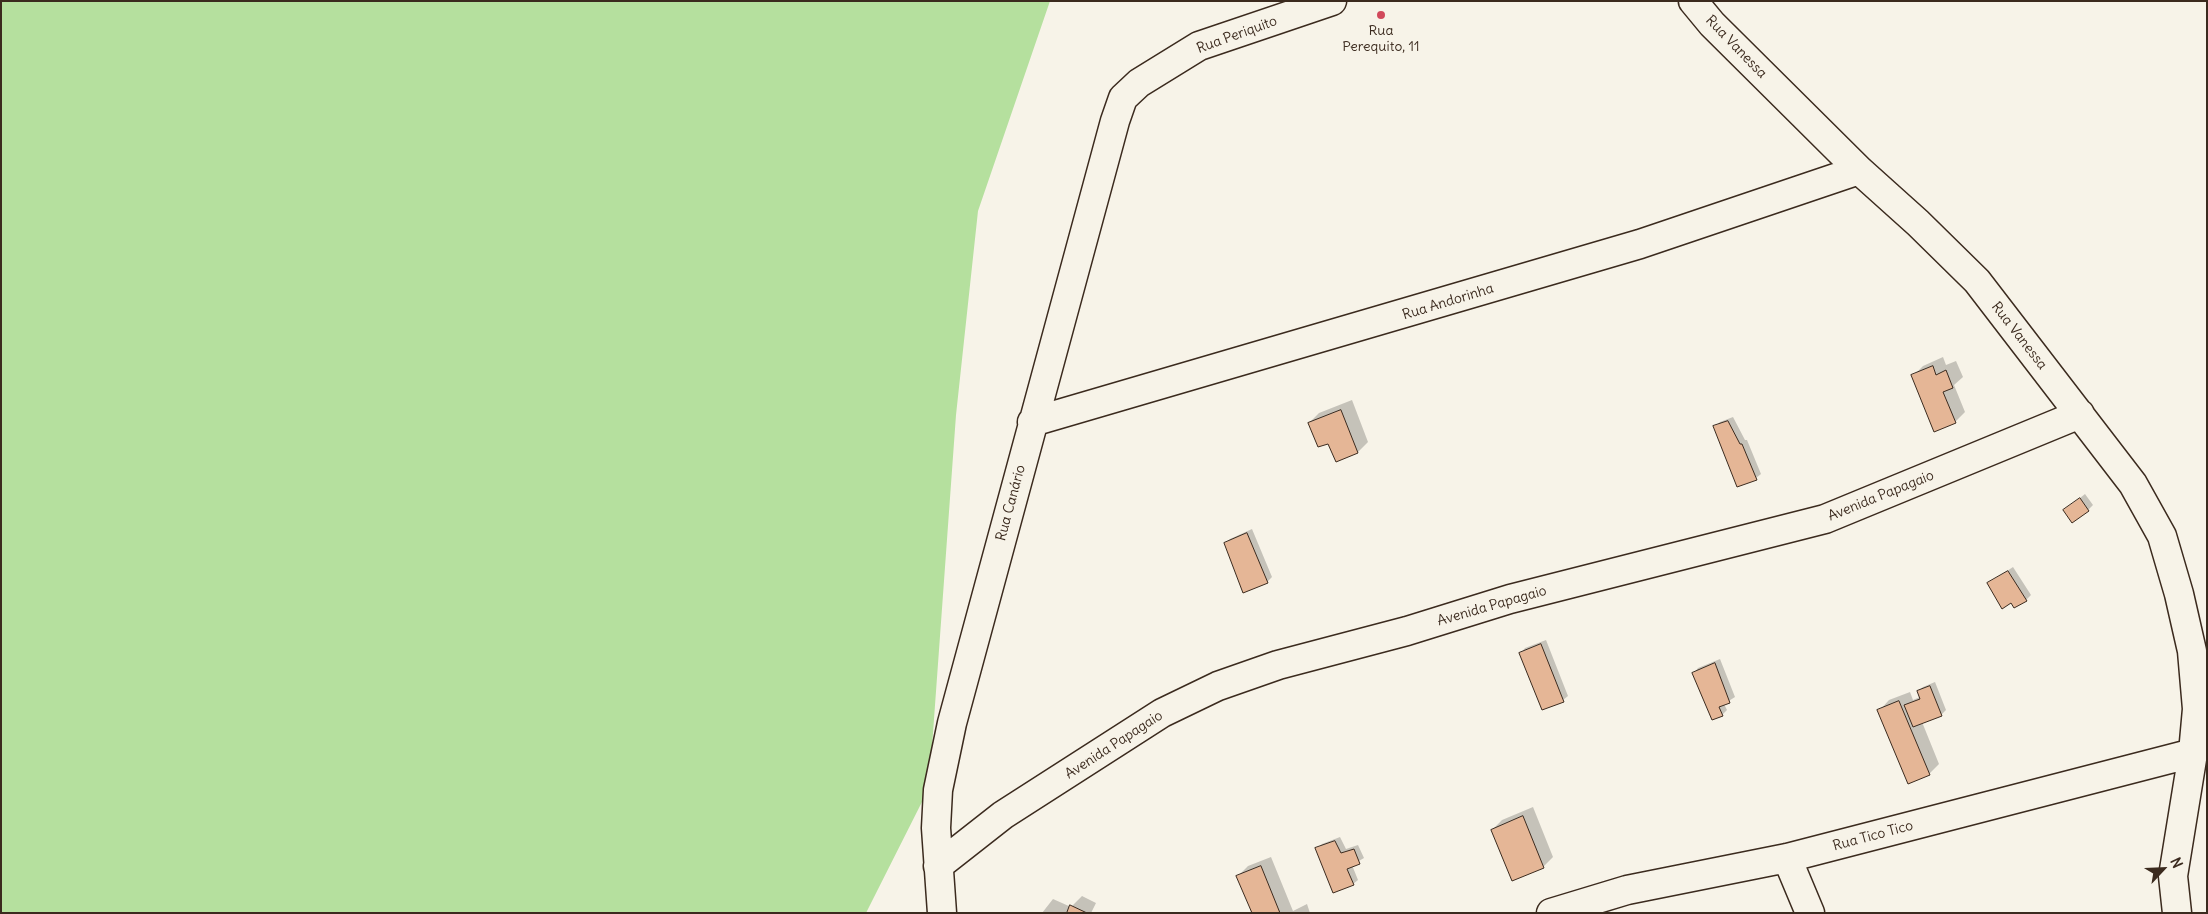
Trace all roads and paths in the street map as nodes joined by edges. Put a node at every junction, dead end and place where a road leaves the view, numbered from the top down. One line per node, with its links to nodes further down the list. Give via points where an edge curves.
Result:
1 (1332, 1): 3 (street, Rua Periquito, via 1199,46 1139,83)
2 (1693, 1): 4 (street, Rua Vanessa, via 1712,24)
3 (1123, 98): 6 (street, Rua Canário)
4 (1859, 170): 5 (street, Rua Vanessa, via 1977,281); 6 (street, Rua Andorinha, via 1640,244)
5 (2080, 414): 7 (street, Rua Vanessa, via 2133,484 2162,536 2180,594 2192,651 2197,709); 9 (street, Avenida Papagaio, via 1825,519 1510,599 1407,632 1278,665 1218,686 1162,713 1002,815)
6 (1032, 422): 9 (street, Rua Canário, via 952,722 938,790)
7 (2193, 753): 8 (street, Rua Tico Tico); 13 (street, Rua Vanessa, via 2173,876)
8 (1787, 858): 11 (street, Rua Tico Tico, via 1627,890); 12 (street)
9 (938, 866): 10 (street, Rua Canário)
10 (942, 913)
11 (1551, 913)
12 (1810, 913)
13 (2177, 913)

